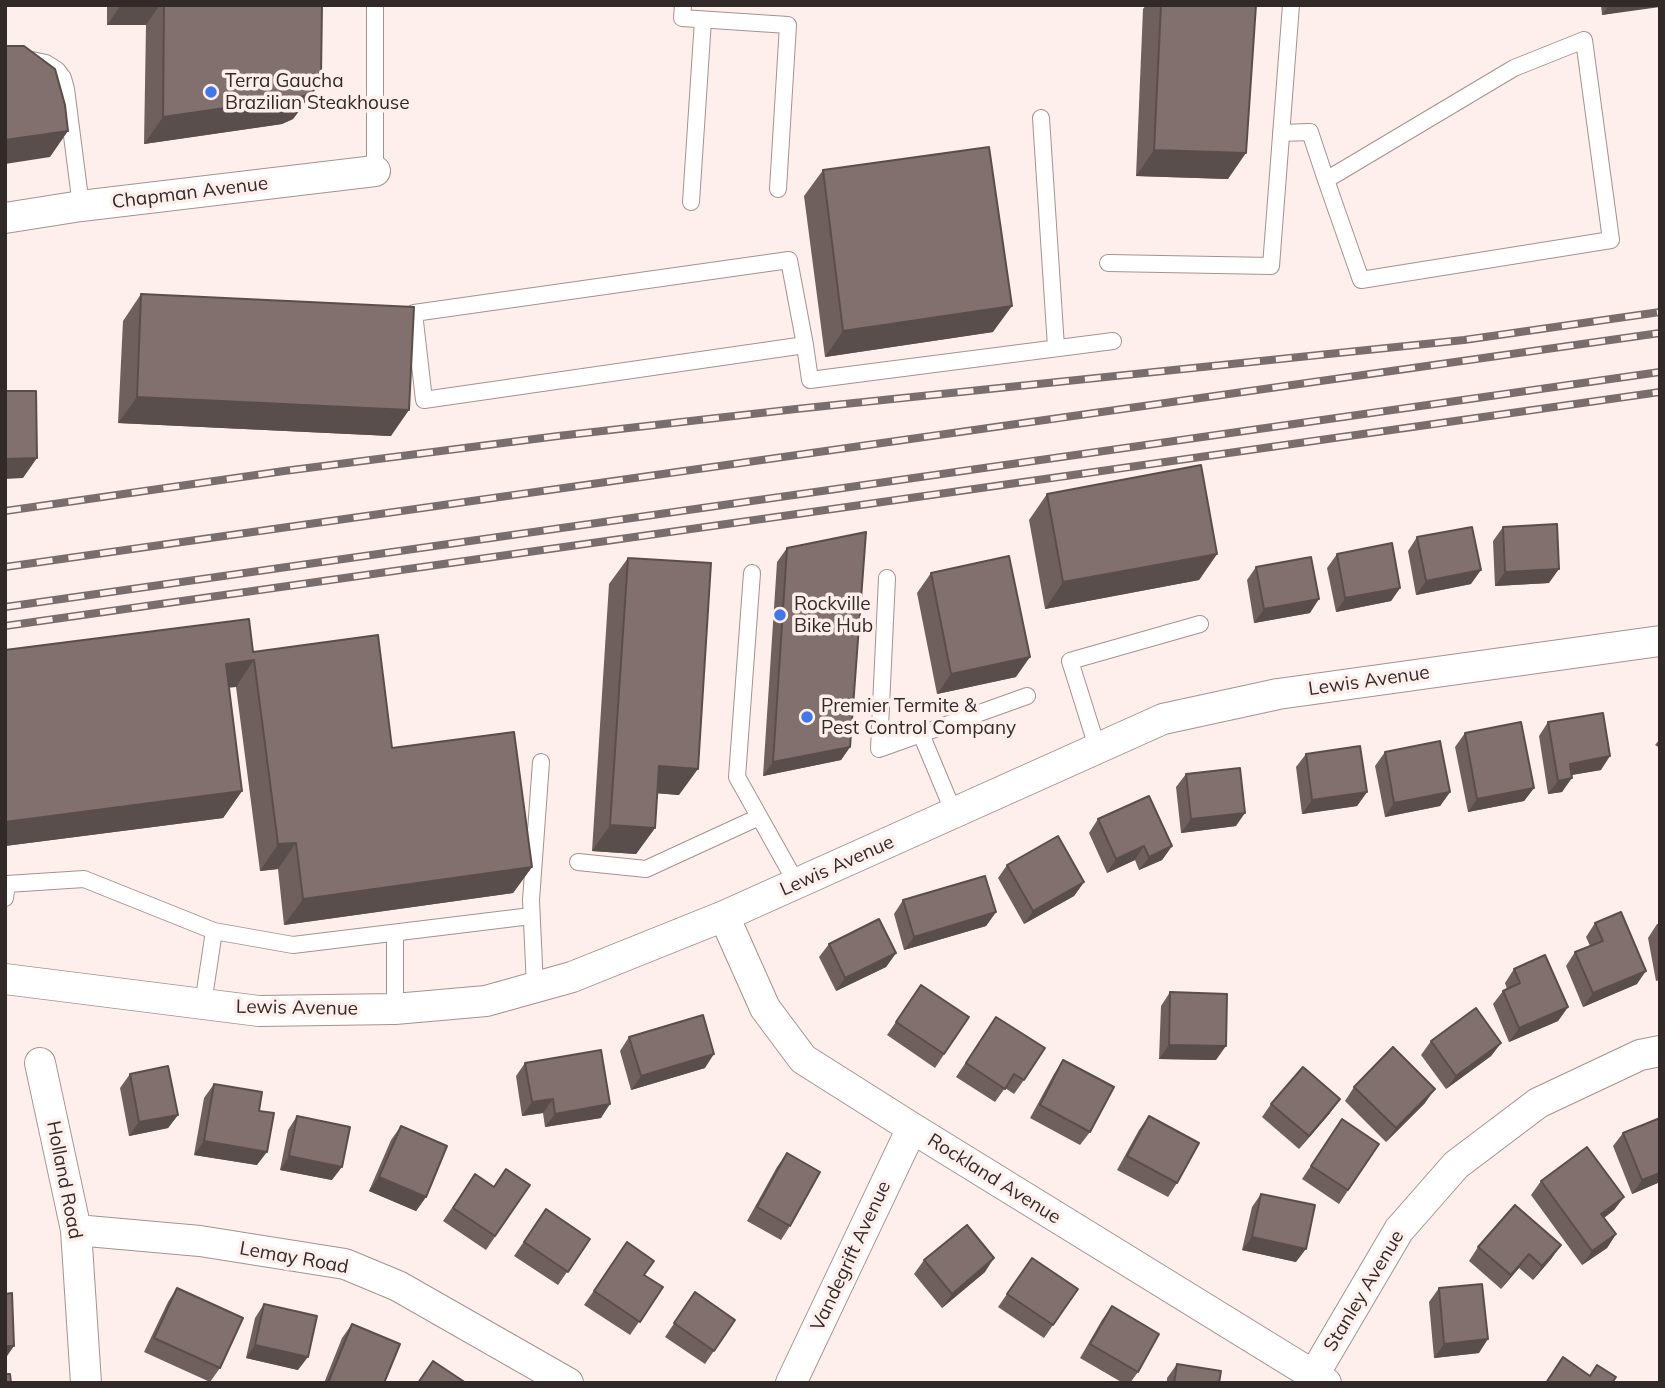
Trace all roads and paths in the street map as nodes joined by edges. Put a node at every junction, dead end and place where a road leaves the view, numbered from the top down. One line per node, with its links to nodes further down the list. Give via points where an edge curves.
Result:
1 (376, 5): 8 (lane)
2 (683, 5): 4 (lane, via 682,18)
3 (1291, 5): 7 (lane)
4 (703, 20): 10 (lane, via 788,25); 11 (lane)
5 (5, 59): 12 (lane, via 46,63 63,78)
6 (1041, 118): 17 (lane)
7 (1281, 133): 9 (lane, via 1310,132); 14 (lane, via 1271,267)
8 (375, 170): 12 (street, Chapman Avenue)
9 (1326, 180): 9 (lane, via 1362,280 1611,240 1584,40 1514,68)
10 (778, 189)
11 (691, 202)
12 (81, 206): 13 (street, Chapman Avenue)
13 (5, 218)
14 (1108, 263)
15 (1113, 341): 17 (lane)
16 (804, 345): 16 (lane, via 789,260 414,313 424,400); 17 (lane, via 810,380)
17 (1056, 347)
18 (752, 573): 27 (lane, via 737,777)
19 (887, 578): 23 (lane, via 879,749)
20 (1199, 624): 24 (lane, via 1070,662)
21 (1660, 641): 24 (street, Lewis Avenue, via 1278,694 1163,719)
22 (1027, 696): 23 (lane)
23 (921, 734): 26 (lane)
24 (1097, 747): 26 (street, Lewis Avenue)
25 (541, 762): 31 (lane)
26 (954, 813): 29 (street, Lewis Avenue)
27 (759, 817): 28 (lane, via 646,869); 29 (lane)
28 (578, 862)
29 (797, 884): 32 (street, Lewis Avenue)
30 (6, 889): 33 (lane, via 83,879)
31 (531, 916): 34 (lane); 36 (lane)
32 (724, 916): 36 (street, Lewis Avenue, via 572,977); 41 (street, Rockland Avenue, via 765,1008 803,1059)
33 (214, 931): 34 (lane, via 293,945); 37 (lane)
34 (395, 933): 38 (lane)
35 (5, 979): 37 (street, Lewis Avenue)
36 (535, 987): 38 (street, Lewis Avenue, via 486,1001)
37 (203, 1004): 38 (street, Lewis Avenue, via 259,1011)
38 (395, 1009)
39 (1660, 1051): 43 (street, Stanley Avenue, via 1640,1055 1538,1103 1456,1165 1399,1230)
40 (40, 1063): 42 (street, Holland Road)
41 (912, 1128): 43 (street, Rockland Avenue); 46 (street, Vandegrift Avenue)
42 (76, 1230): 44 (street, Holland Road); 45 (street, Lemay Road, via 200,1241 345,1264 398,1286)
43 (1316, 1380)
44 (86, 1383)
45 (568, 1383)
46 (790, 1383)

